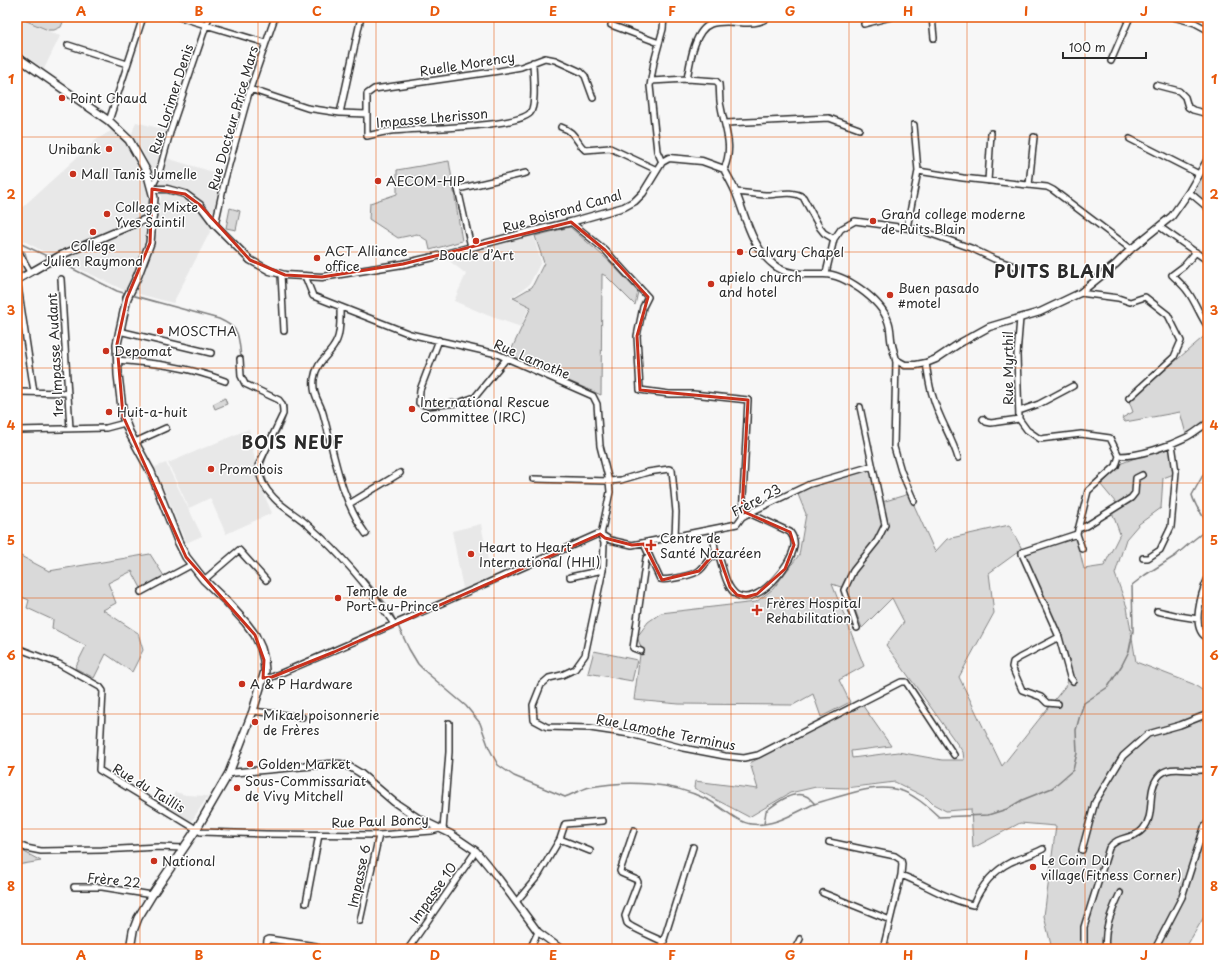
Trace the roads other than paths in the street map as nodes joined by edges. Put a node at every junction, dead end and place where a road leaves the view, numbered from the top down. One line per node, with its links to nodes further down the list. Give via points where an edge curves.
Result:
1 (143, 17): 23 (street)
2 (179, 17): 14 (street)
3 (209, 17): 14 (street, Rue Lorimer Denis)
4 (275, 17): 17 (street, Rue Docteur Price Mars)
5 (361, 17): 29 (street)
6 (664, 17): 18 (street)
7 (768, 17): 24 (street, via 764,21 754,23 712,23 705,27 696,42)
8 (891, 17): 12 (street)
9 (932, 17): 16 (street)
10 (1130, 17): 21 (street)
11 (1173, 17): 15 (street, via 1195,23)
12 (864, 24)
13 (611, 25): 18 (street)
14 (206, 26): 17 (street); 50 (street, Rue Lorimer Denis)
15 (1208, 30)
16 (934, 38)
17 (266, 43): 27 (street, Rue Docteur Price Mars)
18 (659, 44): 25 (street)
19 (68, 45): 23 (street)
20 (17, 57): 32 (main road)
21 (1111, 61)
22 (533, 62): 28 (street, Ruelle Morency, via 550,58 582,72); 30 (street, Ruelle Morency, via 499,71 374,89 367,94); 38 (street, Impasse Lherisson, via 534,100 531,110 523,117 500,123 391,131)
23 (127, 64): 32 (street)
24 (686, 79): 25 (street); 33 (street, via 716,81 719,84)
25 (650, 81): 42 (street, via 657,151)
26 (1156, 85): 31 (street, via 1179,91 1185,97 1188,107)
27 (250, 89): 29 (street, via 307,108); 56 (street, Rue Docteur Price Mars)
28 (593, 98)
29 (340, 113): 30 (street)
30 (367, 114): 38 (street, Ruelle Morency)
31 (1208, 114)
32 (109, 121): 50 (main road, via 130,140)
33 (726, 123): 36 (street, via 830,118); 43 (street, via 730,147)
34 (914, 125): 45 (street)
35 (561, 127): 44 (street, via 572,132 585,150 610,148)
36 (859, 129)
37 (991, 133): 48 (street)
38 (367, 136)
39 (1034, 137): 49 (street)
40 (1130, 139): 47 (street)
41 (1208, 159): 47 (street)
42 (662, 162): 43 (street, via 669,158 685,159 702,161); 44 (street, Rue Boisrond Canal)
43 (724, 169): 51 (street)
44 (657, 170): 55 (street, Rue Boisrond Canal, via 635,202)
45 (918, 171): 48 (street); 58 (street)
46 (526, 173): 60 (street, via 458,189)
47 (1199, 174): 52 (street)
48 (988, 181): 49 (street)
49 (1029, 185): 61 (street, via 1053,190)
50 (152, 188): 54 (main road); 56 (street, Rue Boisrond Canal, via 185,194 200,205)
51 (736, 192): 59 (street, via 799,195 803,197 824,233); 67 (street, via 748,227 768,260 776,267 793,273)
52 (1189, 192): 53 (street); 57 (street, via 1172,216)
53 (1208, 208)
54 (153, 216): 66 (street, via 59,256); 76 (main road, via 150,243 127,298)
55 (571, 222): 60 (street, Rue Boisrond Canal); 112 (street, via 605,250 648,297 643,307 637,336 640,390 748,400)
56 (215, 225): 68 (street, Rue Boisrond Canal, via 250,260)
57 (1160, 227): 61 (street); 63 (street)
58 (908, 228): 59 (street, via 855,221 841,229); 65 (street, via 971,248 994,260)
59 (834, 239): 67 (street)
60 (471, 247): 69 (street, Rue Boisrond Canal, via 403,264 337,276)
61 (1131, 249): 72 (street)
62 (17, 250): 66 (street)
63 (1196, 252): 64 (street); 75 (street, via 1172,275 1188,291)
64 (1208, 261)
65 (1017, 267)
66 (30, 272): 71 (street)
67 (826, 273): 83 (street, via 847,281 876,301 889,321)
68 (281, 274): 69 (street, Rue Boisrond Canal); 77 (street)
69 (305, 276): 73 (street, Rue Lamothe, via 313,296)
70 (61, 279): 89 (street, 1re Impasse Audant)
71 (17, 280): 88 (street)
72 (1080, 293): 74 (street, via 1040,312); 90 (street, via 1130,302 1145,297 1168,315 1181,341 1174,357)
73 (340, 307): 78 (street, Rue Lamothe, via 410,334); 110 (street, via 337,340 317,366 314,394 324,414)
74 (1020, 318): 84 (street, via 989,327); 92 (street, Rue Myrthil, via 1017,355)
75 (1208, 327)
76 (119, 331): 79 (street); 82 (main road)
77 (284, 331)
78 (439, 340): 81 (street, Rue Lamothe, via 497,354); 81 (street, via 422,384 419,403 427,406 458,404 475,397)
79 (211, 353)
80 (240, 359): 132 (street, via 241,376 245,384 279,400 283,409 283,414 258,466 262,481 274,498 308,525 344,561)
81 (506, 359): 108 (street, Rue Lamothe, via 593,396 597,404 600,446)
82 (117, 360): 85 (street, via 169,365); 96 (main road)
83 (896, 360): 84 (street, via 905,365); 109 (street, via 894,447)
84 (926, 363): 103 (street, via 932,396)
85 (225, 381)
86 (1073, 386): 92 (street, via 1039,404)
87 (17, 392): 88 (street)
88 (34, 392): 89 (street)
89 (68, 393): 98 (street, 1re Impasse Audant)
90 (1129, 398)
91 (860, 407): 104 (street)
92 (1019, 411): 94 (street, Rue Myrthil)
93 (983, 419): 94 (street, via 991,423)
94 (1019, 419): 102 (street, Rue Myrthil, via 1027,430 1040,439 1081,434 1110,438)
95 (1208, 422): 101 (street, via 1189,436)
96 (125, 424): 98 (street, via 106,428); 100 (main road)
97 (166, 428): 100 (street)
98 (70, 429): 99 (street)
99 (17, 430)
100 (135, 442): 123 (main road)
101 (1172, 444): 102 (street, via 1129,456); 122 (street, via 1176,472 1172,527 1160,550 1148,558)
102 (1119, 456): 114 (street, via 1116,466 1088,491)
103 (958, 458)
104 (872, 466): 111 (street, Frère 23, via 810,484); 133 (street, via 885,524 877,541 852,571 844,590)
105 (400, 472): 110 (street)
106 (1142, 475): 114 (street, via 1136,478 1135,493 1131,498)
107 (533, 479): 108 (street)
108 (609, 481): 116 (street, Rue Lamothe, via 610,492); 117 (street, via 648,472 672,470 676,512)
109 (914, 501)
110 (349, 504): 115 (street)
111 (748, 513): 112 (street, Frère 23); 120 (street, via 790,532 794,545 785,569 757,594 746,597 737,595 730,587)
112 (742, 517): 113 (street, Frère 23, via 736,524)
113 (712, 529): 117 (street, Frère 23); 120 (street)
114 (1077, 531): 119 (street); 134 (street, via 1024,550 1022,554)
115 (366, 534)
116 (601, 535): 118 (street, Frère 23, via 632,545); 124 (street, Rue Lamothe Terminus, via 604,543); 132 (street, via 598,534)
117 (675, 537): 118 (street, Frère 23)
118 (644, 544): 121 (street)
119 (1082, 549)
120 (716, 554): 121 (street, via 699,571 662,580)
121 (649, 557): 137 (street, via 646,558 633,648)
122 (1143, 558)
123 (191, 565): 127 (main road); 129 (street)
124 (603, 570): 125 (street); 145 (street, Rue Lamothe Terminus, via 585,655 575,669 549,678 541,685 533,705 534,720 547,727 590,728 630,734 697,751 744,758 758,755 904,681)
125 (570, 577)
126 (1208, 578): 131 (street, via 1198,609)
127 (204, 580): 128 (street, via 239,550); 138 (main road, via 232,607 255,635 264,660)
128 (266, 580)
129 (141, 592)
130 (1157, 611): 131 (street)
131 (1198, 619): 135 (street, via 1201,631)
132 (394, 624): 138 (street, via 334,652 272,677)
133 (857, 628)
134 (1059, 637): 139 (street); 140 (street, via 1012,664 1021,689 1041,697 1047,703)
135 (1208, 638)
136 (17, 648): 150 (street, Rue du Taillis, via 59,664 100,687 103,691 99,770)
137 (641, 651)
138 (263, 678): 141 (main road)
139 (1073, 681)
140 (1058, 704)
141 (253, 711): 143 (street); 147 (main road)
142 (1208, 714): 161 (street, via 1148,734 1123,756 1095,802)
143 (302, 717)
144 (449, 722): 151 (street, via 449,752)
145 (954, 755)
146 (1208, 769): 185 (street, via 1165,771 1158,776 1152,786 1148,821 1142,831 1116,841 1109,848 1084,926)
147 (229, 773): 150 (main road); 151 (street, via 341,764 360,773 394,802)
148 (603, 821): 155 (street, via 566,824)
149 (1208, 822): 187 (street, via 1182,897)
150 (196, 830): 153 (street, Rue Paul Boncy); 159 (main road)
151 (441, 830): 154 (street, Rue Paul Boncy); 162 (street, Rue Paul Boncy)
152 (634, 830): 175 (street, via 620,871 621,874 638,882 626,920 632,927)
153 (319, 835): 154 (street, Rue Paul Boncy); 170 (street)
154 (379, 835): 172 (street, Impasse 6)
155 (560, 839): 163 (street); 169 (street, via 538,876)
156 (829, 842): 164 (street, via 898,857 902,864)
157 (17, 844): 159 (street, via 41,851 158,846)
158 (693, 847): 175 (street)
159 (183, 848): 168 (main road)
160 (1043, 849): 164 (street, via 1001,868 982,887 973,905 960,902)
161 (1082, 850)
162 (476, 851): 169 (street, Rue Paul Boncy); 179 (street, Impasse 10)
163 (590, 851)
164 (900, 875): 171 (street)
165 (74, 887): 168 (street, Frère 22, via 102,887)
166 (823, 893): 171 (street)
167 (1120, 893): 186 (street, via 1106,927)
168 (152, 895): 177 (main road, via 138,918)
169 (516, 902): 173 (street, Rue Paul Boncy)
170 (306, 903)
171 (890, 920): 184 (street)
172 (360, 921)
173 (538, 932): 180 (street); 181 (street, Rue Paul Boncy)
174 (800, 939): 183 (street)
175 (664, 942): 182 (street)
176 (316, 946): 178 (street, via 269,939)
177 (130, 949)
178 (266, 949)
179 (408, 949)
180 (530, 949)
181 (561, 949)
182 (661, 949)
183 (795, 949)
184 (883, 949)
185 (1084, 949)
186 (1106, 949)
187 (1155, 949)

